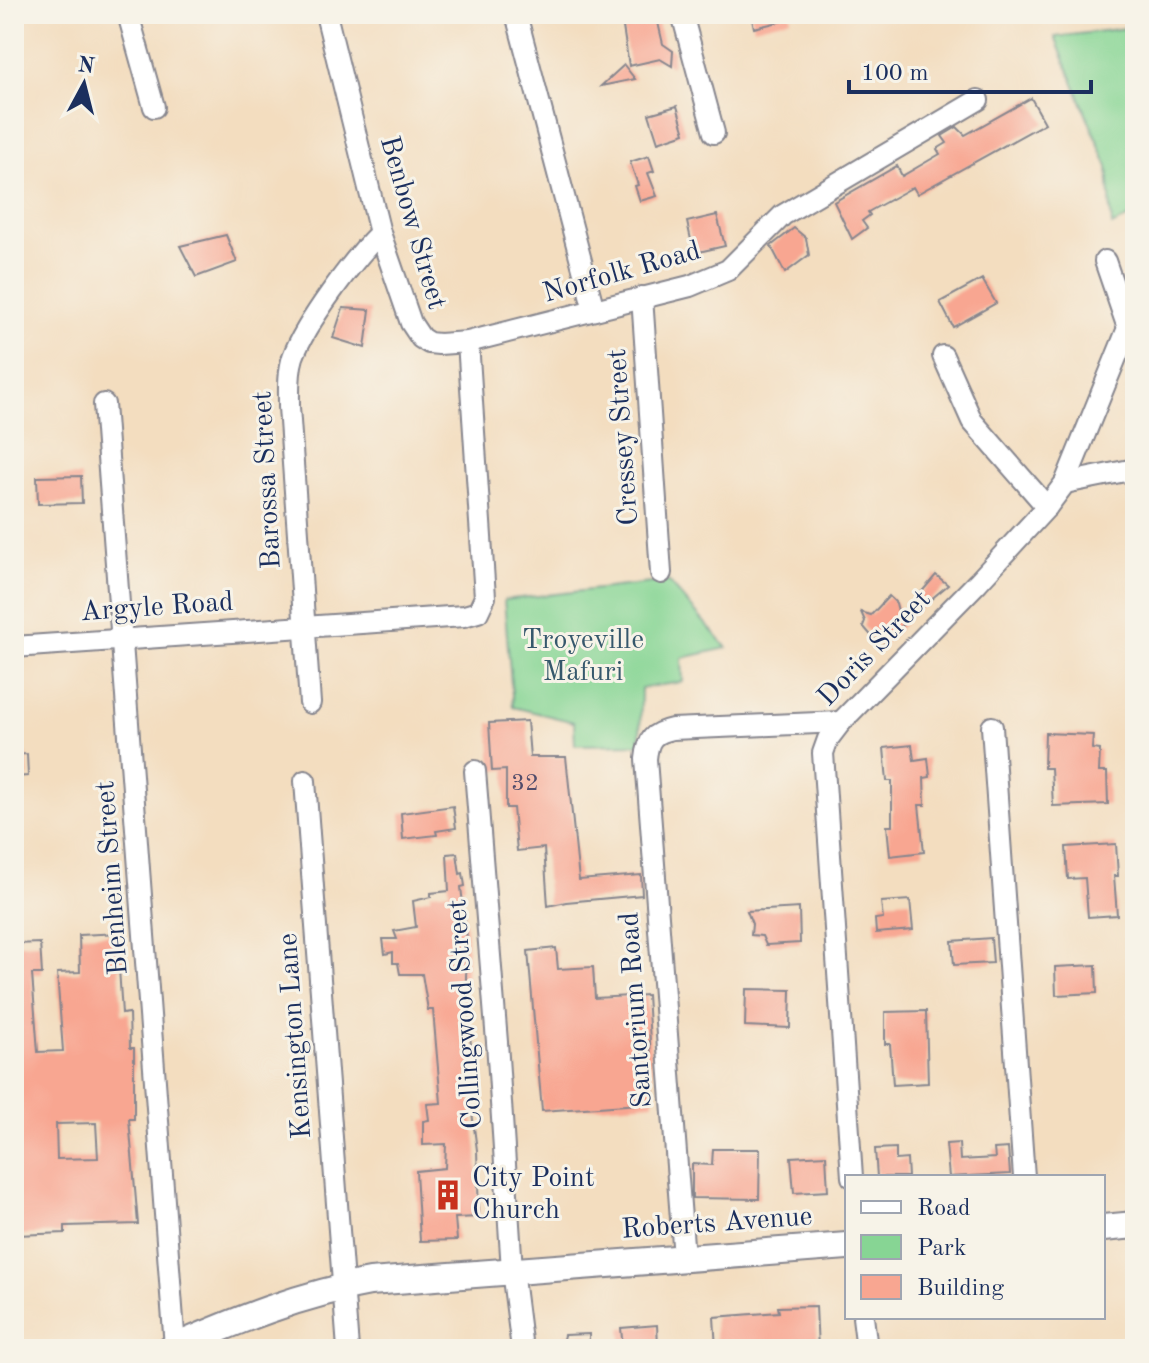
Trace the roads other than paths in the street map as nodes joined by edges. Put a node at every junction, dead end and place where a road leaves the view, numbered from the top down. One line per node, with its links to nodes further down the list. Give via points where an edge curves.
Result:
1 (128, 14): 6 (street)
2 (326, 14): 8 (street, Benbow Street)
3 (516, 14): 11 (street)
4 (682, 14): 7 (street)
5 (978, 100): 10 (street, Norfolk Road, via 783,215 728,270)
6 (154, 107)
7 (714, 133)
8 (380, 233): 12 (street, Benbow Street, via 415,332 429,343); 20 (street, Barossa Street, via 308,328 290,371)
9 (1105, 261): 16 (street, Doris Street, via 1128,328)
10 (642, 297): 11 (street, Norfolk Road); 18 (street, Cressey Street)
11 (594, 310): 12 (street, Norfolk Road)
12 (468, 342): 19 (street, Benbow Street, via 485,597 478,612)
13 (943, 356): 17 (street, via 972,421)
14 (104, 404): 21 (street, Blenheim Street)
15 (1135, 469): 16 (street)
16 (1065, 483): 17 (street, Doris Street)
17 (1047, 507): 24 (street, Doris Street)
18 (661, 573)
19 (448, 616): 20 (street, Argyle Road)
20 (305, 625): 21 (street, Argyle Road); 23 (street, Barossa Street)
21 (122, 639): 22 (street, Argyle Road); 37 (street, Blenheim Street)
22 (14, 647)
23 (310, 703)
24 (841, 722): 28 (street, Doris Street, via 823,753 823,783); 33 (street, Santorium Road, via 672,729 648,742)
25 (992, 727): 29 (street)
26 (475, 771): 34 (street, Collingwood Street)
27 (305, 781): 35 (street, Kensington Lane)
28 (852, 1175)
29 (1024, 1175)
30 (1135, 1225): 31 (main road)
31 (1105, 1228)
32 (845, 1246): 33 (main road, Roberts Avenue)
33 (684, 1258): 34 (main road, Roberts Avenue)
34 (512, 1270): 35 (main road, Roberts Avenue); 39 (street, Collingwood Street)
35 (343, 1287): 37 (main road, Roberts Avenue); 38 (street, Kensington Lane)
36 (863, 1319): 40 (street)
37 (173, 1348)
38 (348, 1349)
39 (522, 1349)
40 (867, 1349)

